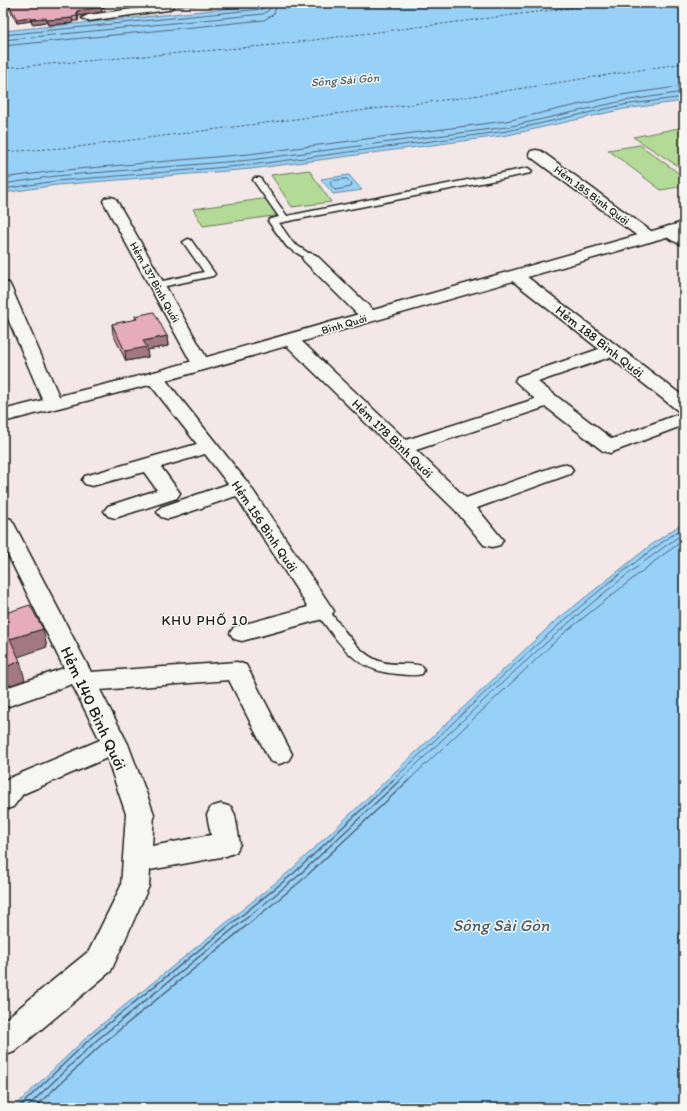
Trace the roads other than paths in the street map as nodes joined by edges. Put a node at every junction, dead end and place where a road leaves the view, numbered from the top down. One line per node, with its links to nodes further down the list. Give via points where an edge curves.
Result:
1 (167, 3): 2 (street, via 168,8)
2 (88, 18)
3 (536, 154): 9 (street, Hẻm 185 Bình Quới)
4 (528, 171): 7 (lane)
5 (257, 180): 7 (lane)
6 (110, 201): 13 (street, Hẻm 137 Bình Quới)
7 (285, 218): 11 (lane, via 274,221 290,245)
8 (679, 233): 9 (street, Bình Quới)
9 (649, 237): 12 (street, Bình Quới)
10 (188, 242): 13 (lane, via 210,274)
11 (310, 258): 15 (street)
12 (516, 276): 15 (street, Bình Quới); 17 (street, Hẻm 188 Bình Quới)
13 (157, 285): 18 (street, Hẻm 137 Bình Quới)
14 (3, 287): 21 (street)
15 (369, 316): 16 (street, Bình Quới)
16 (290, 340): 18 (street, Bình Quới); 26 (street, Hẻm 178 Bình Quới)
17 (611, 351): 20 (street, via 524,381); 22 (street, Hẻm 188 Bình Quới)
18 (201, 364): 19 (street, Bình Quới)
19 (154, 378): 21 (street, Bình Quới); 25 (street, Hẻm 156 Bình Quới)
20 (550, 400): 24 (street, via 610,447); 26 (street)
21 (52, 403): 23 (street, Bình Quới)
22 (684, 406)
23 (3, 416)
24 (684, 418)
25 (209, 447): 27 (street); 30 (street, Hẻm 156 Bình Quới)
26 (402, 448): 31 (street, Hẻm 178 Bình Quới)
27 (149, 464): 29 (street); 32 (street, via 170,493)
28 (563, 470): 31 (street)
29 (92, 480)
30 (240, 487): 33 (street); 36 (street, Hẻm 156 Bình Quới)
31 (463, 506): 35 (street, Hẻm 178 Bình Quới)
32 (115, 511)
33 (168, 512)
34 (3, 524): 39 (street, Hẻm 140 Bình Quới, via 35,613)
35 (492, 540)
36 (322, 611): 37 (street); 38 (lane, via 364,660 376,666)
37 (242, 633)
38 (417, 670)
39 (80, 677): 40 (street); 41 (street, Hẻm 140 Bình Quới); 42 (street, via 237,671)
40 (3, 699)
41 (115, 744): 43 (street, via 14,787); 45 (street, Hẻm 140 Bình Quới, via 140,814)
42 (280, 754)
43 (3, 799)
44 (221, 815): 45 (street, via 226,844)
45 (137, 861): 46 (street, Hẻm 140 Bình Quới, via 135,886 100,961)
46 (3, 1041)

